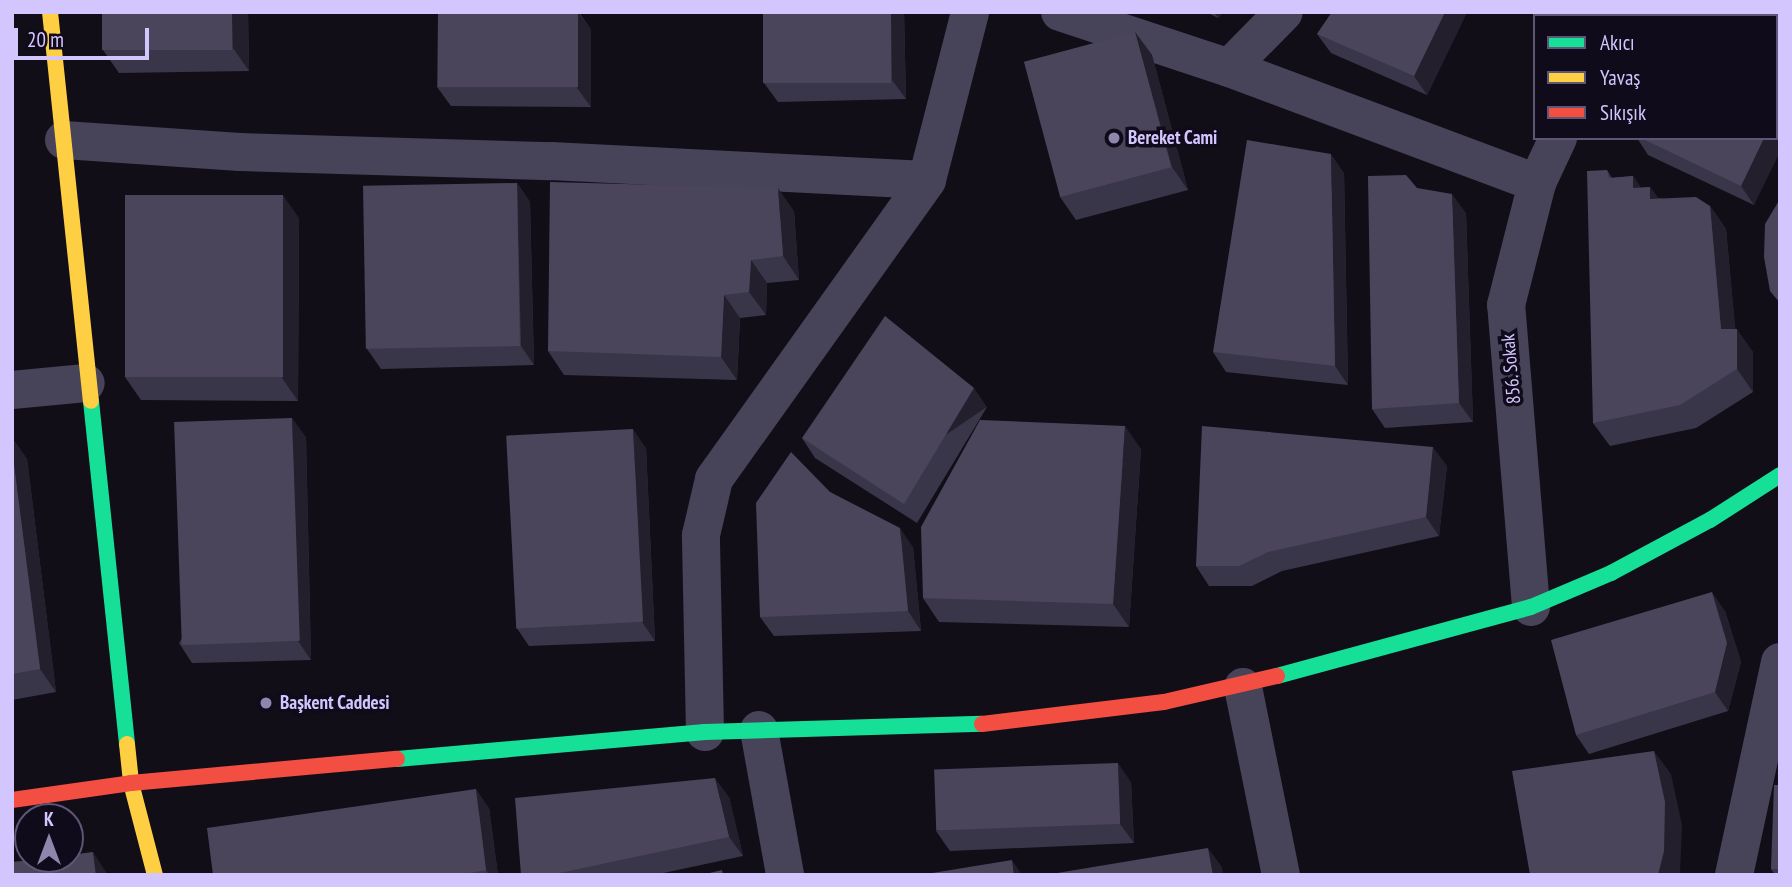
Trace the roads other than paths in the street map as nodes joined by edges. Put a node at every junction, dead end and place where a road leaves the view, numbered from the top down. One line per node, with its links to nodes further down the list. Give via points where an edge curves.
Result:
1 (50, 12): 6 (street)
2 (970, 12): 8 (street)
3 (1060, 12): 5 (street)
4 (1284, 12): 5 (street)
5 (1229, 68): 9 (street)
6 (64, 139): 8 (street, via 240,152 551,160); 10 (street)
7 (1557, 140): 9 (street, 856. Sokak)
8 (927, 180): 17 (street, via 714,479 701,536)
9 (1537, 183): 13 (street, 856. Sokak, via 1506,305)
10 (86, 383): 11 (street); 18 (street, via 115,595)
11 (12, 390)
12 (1780, 475): 13 (street, via 1710,520 1611,573)
13 (1531, 607): 15 (street)
14 (1780, 662): 23 (street)
15 (1242, 687): 16 (street, via 1086,714 999,723); 22 (street)
16 (759, 730): 17 (street); 21 (street)
17 (705, 732): 18 (street)
18 (131, 783): 19 (street); 20 (street)
19 (12, 800)
20 (155, 875)
21 (785, 875)
22 (1282, 875)
23 (1734, 875)

